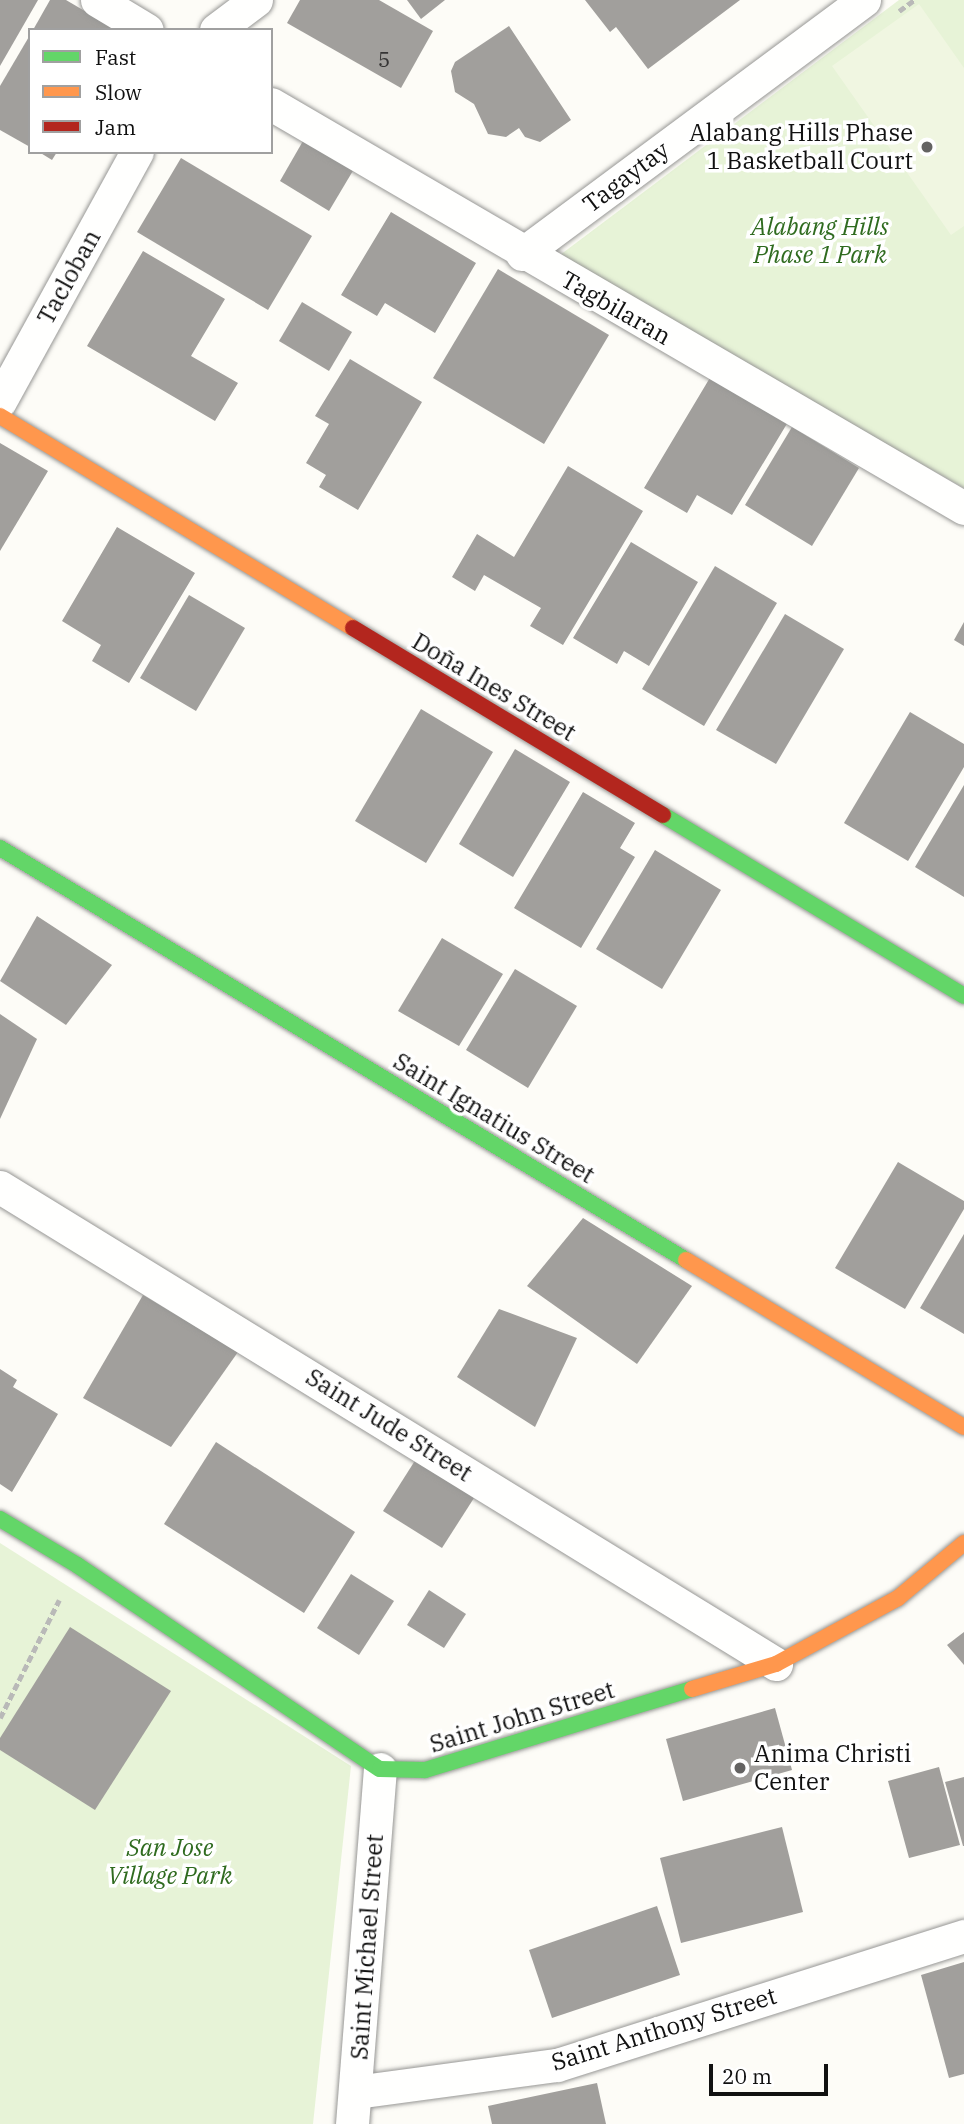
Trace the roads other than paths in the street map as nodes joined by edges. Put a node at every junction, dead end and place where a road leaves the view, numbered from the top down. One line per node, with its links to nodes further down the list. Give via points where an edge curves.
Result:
1 (97, 0): 4 (street)
2 (256, 0): 5 (street)
3 (864, 0): 8 (street, Tagaytay)
4 (144, 28)
5 (219, 28)
6 (273, 105): 8 (street, Tagbilaran)
7 (136, 154): 9 (street, Tacloban)
8 (522, 254): 11 (street, Tagbilaran)
9 (0, 401)
10 (0, 416): 13 (street, Doña Ines Street)
11 (964, 508)
12 (0, 848): 15 (street, Saint Ignatius Street)
13 (964, 996)
14 (0, 1187): 18 (street, Saint Jude Street)
15 (964, 1427)
16 (0, 1519): 19 (street, via 77,1565)
17 (964, 1543): 18 (street, Saint John Street, via 898,1598)
18 (776, 1664): 19 (street, Saint John Street, via 425,1770)
19 (380, 1769): 21 (street, Saint Michael Street)
20 (964, 1936): 21 (street, Saint Anthony Street, via 557,2065)
21 (354, 2108)

